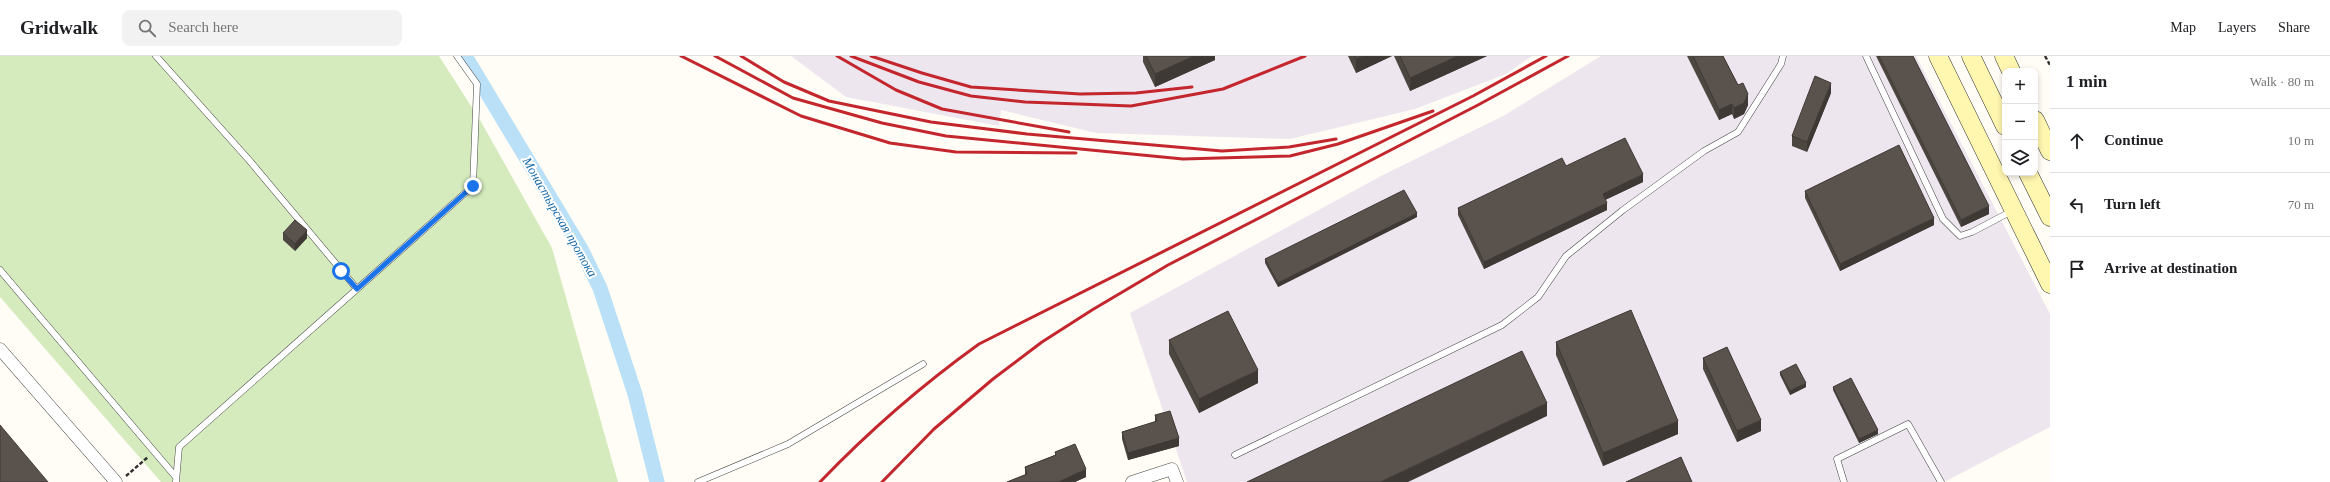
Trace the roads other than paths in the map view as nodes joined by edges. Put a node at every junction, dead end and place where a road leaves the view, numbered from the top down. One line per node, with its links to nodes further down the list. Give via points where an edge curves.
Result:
1 (156, 56): 17 (lane, via 249,160)
2 (457, 56): 17 (lane, via 477,84 473,186)
3 (1784, 56): 20 (lane, via 1738,132 1704,150 1566,256 1538,297 1502,325)
4 (1866, 56): 13 (lane, via 1943,219 1960,236)
5 (1938, 56): 13 (main road)
6 (1971, 56): 9 (main road)
7 (2004, 56): 8 (main road)
8 (2010, 68)
9 (2002, 120)
10 (2038, 126): 11 (main road)
11 (2050, 152)
12 (2030, 176): 14 (main road)
13 (2014, 210): 16 (main road)
14 (2050, 217)
15 (0, 270): 21 (lane)
16 (2050, 284)
17 (357, 289): 21 (lane, via 179,447)
18 (0, 349): 23 (street)
19 (923, 364): 22 (lane, via 788,444)
20 (1235, 456)
21 (175, 479)
22 (700, 481)
23 (116, 482)
24 (1132, 482): 25 (street, via 1172,469)
25 (1177, 482)
26 (1844, 482): 27 (lane, via 1837,458 1908,424)
27 (1941, 482)

